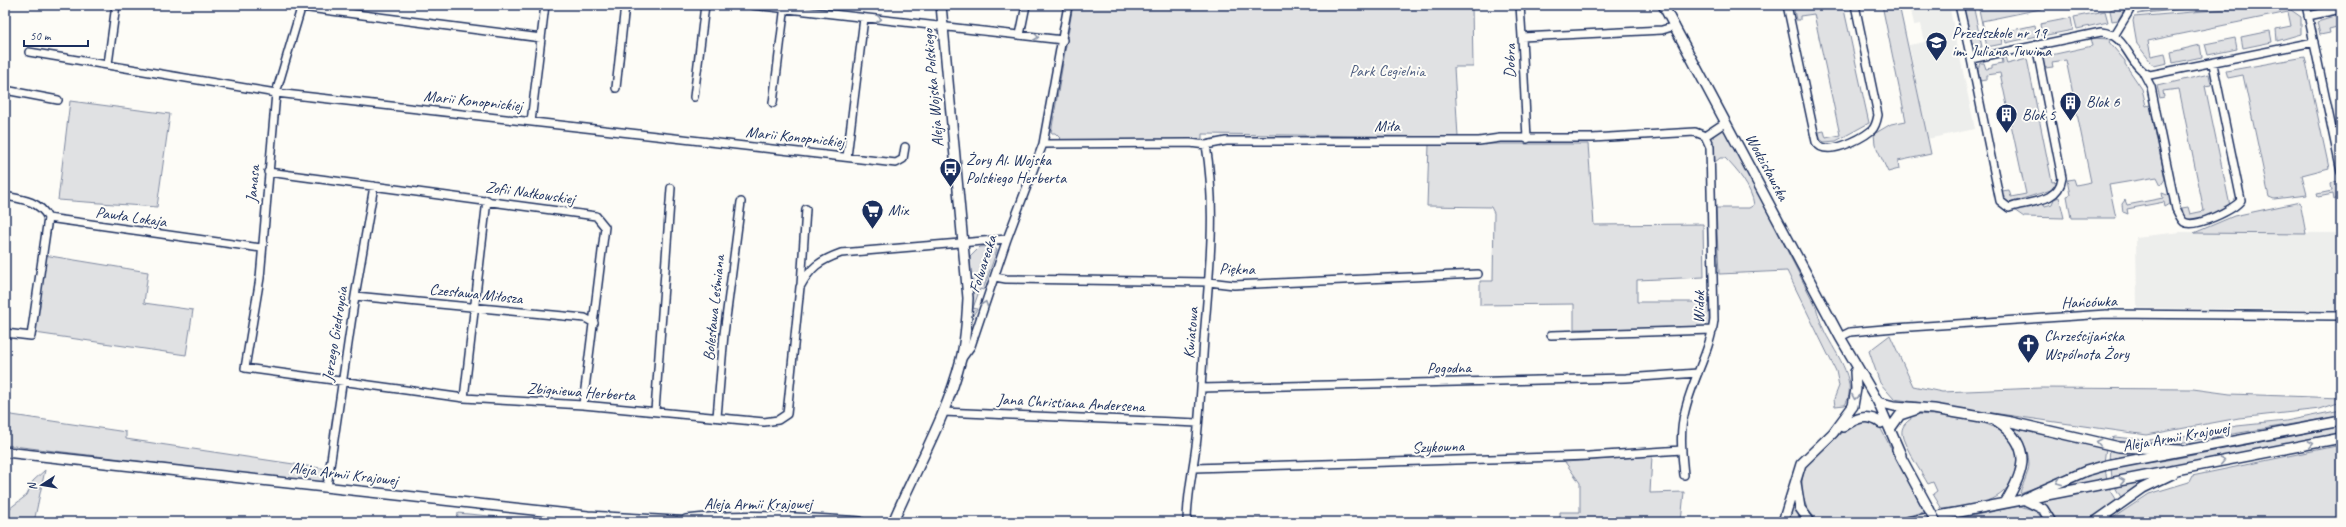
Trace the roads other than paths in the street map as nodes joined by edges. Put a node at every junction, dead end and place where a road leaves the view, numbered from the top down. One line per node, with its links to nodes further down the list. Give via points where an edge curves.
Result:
1 (116, 5): 32 (street)
2 (545, 5): 25 (street)
3 (625, 5): 35 (street)
4 (705, 5): 38 (street)
5 (752, 5): 17 (street)
6 (941, 5): 22 (main road, Aleja Wojska Polskiego)
7 (1026, 5): 23 (street)
8 (1068, 5): 27 (street, Folwarecka)
9 (1520, 5): 26 (street)
10 (1663, 5): 21 (main road, Wodzisławska)
11 (1786, 5): 12 (street, via 1816,142 1818,146 1828,149 1841,146 1873,129 1877,122 1878,115)
12 (1855, 5)
13 (1959, 5): 31 (street)
14 (2133, 5): 24 (street)
15 (2306, 5): 19 (street)
16 (302, 6): 25 (street); 37 (street, Janasa)
17 (785, 7): 20 (street); 40 (street)
18 (2341, 9): 19 (street)
19 (2308, 16): 28 (street)
20 (864, 18): 22 (street, one-way to 22); 48 (street)
21 (1674, 26): 26 (street, Dobra, via 1662,30); 42 (main road, Wodzisławska)
22 (943, 27): 23 (street); 59 (main road, Aleja Wojska Polskiego)
23 (1020, 36): 27 (street, one-way to 27)
24 (2114, 36): 29 (street, via 2101,32); 34 (street)
25 (541, 38): 41 (street)
26 (1522, 38): 44 (street, Dobra)
27 (1063, 40): 45 (street, Folwarecka)
28 (2314, 42): 33 (street); 50 (street)
29 (2036, 45): 31 (street); 31 (street, via 2062,178 2061,185 2053,195 2009,208 2000,201)
30 (29, 52): 32 (street, Marii Konopnickiej)
31 (1971, 59)
32 (108, 64): 37 (street, Marii Konopnickiej)
33 (2213, 64): 34 (street, via 2163,74 2150,75); 34 (street, via 2241,200 2238,205 2217,216 2189,224 2184,222 2176,209 2151,87)
34 (2143, 72)
35 (616, 88)
36 (5, 90): 39 (street)
37 (276, 93): 41 (street, Marii Konopnickiej); 49 (street, Janasa)
38 (694, 97)
39 (58, 100)
40 (773, 103)
41 (531, 122): 48 (street, Marii Konopnickiej)
42 (1726, 122): 43 (street); 74 (main road, Wodzisławska)
43 (1704, 136): 44 (street, Miła, via 1695,132); 70 (street, Widok, via 1710,147 1715,304)
44 (1527, 139): 46 (street, Miła, via 1226,141)
45 (1043, 144): 46 (street, Miła); 58 (street, Folwarecka)
46 (1206, 145): 63 (street, Kwiatowa, via 1212,210)
47 (905, 147): 48 (street, Marii Konopnickiej, via 903,159 896,163)
48 (847, 157)
49 (268, 172): 51 (street, Zofii Nałkowskiej); 60 (street, Janasa)
50 (2341, 172)
51 (374, 186): 54 (street, Zofii Nałkowskiej); 65 (street, Jerzego Giedroycia)
52 (672, 188): 85 (street)
53 (5, 196): 57 (street, via 36,205 44,210)
54 (487, 200): 66 (street); 69 (street, Zofii Nałkowskiej, via 596,216 601,220 605,227)
55 (741, 202): 87 (street, Bolesława Leśmiana, via 724,334)
56 (806, 210): 64 (street, Zbigniewa Herberta)
57 (48, 218): 60 (street, Pawła Lokaja); 72 (street, via 31,336)
58 (1007, 239): 59 (street, Zbigniewa Herberta); 62 (street, Folwarecka)
59 (962, 244): 64 (street, Zbigniewa Herberta, via 841,253 824,259 809,271); 68 (main road, Aleja Wojska Polskiego, via 968,298)
60 (261, 248): 76 (street, Janasa, via 260,278)
61 (1478, 274): 63 (street, Piękna, via 1234,284)
62 (995, 277): 63 (street, Piękna); 71 (street, Folwarecka, one-way to 62)
63 (1209, 282): 80 (street, Kwiatowa)
64 (800, 287): 87 (street, Zbigniewa Herberta, via 787,414 778,420 764,422)
65 (355, 296): 66 (street, Czesława Miłosza); 79 (street, Jerzego Giedroycia)
66 (474, 307): 69 (street, Czesława Miłosza, via 585,318); 81 (street)
67 (2341, 316): 74 (street, Hańcówka, via 2106,314 1850,332)
68 (967, 319): 71 (street); 75 (main road, Aleja Wojska Polskiego)
69 (594, 323): 83 (street, Zofii Nałkowskiej)
70 (1713, 330): 73 (street); 78 (street, Widok)
71 (976, 331): 75 (street, Folwarecka, via 971,346)
72 (5, 333)
73 (1550, 335)
74 (1842, 340): 77 (main road, Wodzisławska); 82 (main road, Wodzisławska)
75 (961, 359): 86 (main road, Folwarecka)
76 (245, 368): 79 (street, Zbigniewa Herberta)
77 (1855, 372): 90 (main road, Wodzisławska); 93 (main road, one-way to 93, via 1853,406)
78 (1698, 373): 80 (street, Pogodna, via 1626,378); 95 (street, Widok, via 1684,412)
79 (342, 382): 81 (street, Zbigniewa Herberta); 103 (street, Jerzego Giedroycia)
80 (1201, 388): 91 (street, Kwiatowa)
81 (464, 398): 83 (street, Zbigniewa Herberta)
82 (1878, 402): 84 (main road); 92 (main road, Wodzisławska)
83 (583, 405): 85 (street, Zbigniewa Herberta)
84 (1919, 409): 88 (main road, via 1960,413); 92 (main road, via 1900,415)
85 (654, 411): 87 (street, Zbigniewa Herberta)
86 (943, 412): 91 (street, Jana Christiana Andersena); 109 (main road, Folwarecka)
87 (717, 417)
88 (1996, 421): 96 (main road, one-way to 88, via 2119,447 2011,422); 105 (main road, via 2013,434 2022,457 2021,476)
89 (2341, 421): 96 (main road, Aleja Armii Krajowej)
90 (1881, 422): 93 (main road, via 1869,417 1854,419); 98 (main road, Wodzisławska)
91 (1198, 423): 99 (street, Kwiatowa)
92 (1890, 429): 98 (main road, Wodzisławska)
93 (1834, 433): 102 (main road, via 1804,461)
94 (2341, 438): 100 (main road, Aleja Armii Krajowej, one-way to 94)
95 (1682, 450): 99 (street, Szykowna, via 1589,456); 101 (street, Widok)
96 (2192, 450): 104 (main road, Aleja Armii Krajowej, one-way to 104, via 2097,468 2040,490)
97 (5, 452): 103 (main road, Aleja Armii Krajowej)
98 (1901, 455): 114 (main road, Wodzisławska, bridge)
99 (1194, 468): 110 (street, Kwiatowa, via 1187,498)
100 (2183, 469): 104 (main road, Aleja Armii Krajowej, one-way to 100); 116 (main road, via 2148,485)
101 (1684, 475)
102 (1795, 482): 111 (main road); 112 (main road, via 1800,508)
103 (327, 487): 106 (main road, Aleja Armii Krajowej, via 588,516)
104 (2022, 500): 105 (main road, Aleja Armii Krajowej); 115 (main road, via 2036,504)
105 (2006, 503): 113 (main road, Aleja Armii Krajowej)
106 (680, 520): 107 (main road, Aleja Armii Krajowej); 108 (main road, Aleja Armii Krajowej, via 716,516 772,516)
107 (693, 522)
108 (860, 522)
109 (893, 522)
110 (1187, 522)
111 (1783, 522)
112 (1810, 522)
113 (1908, 522)
114 (1936, 522)
115 (2051, 522)
116 (2095, 522)

